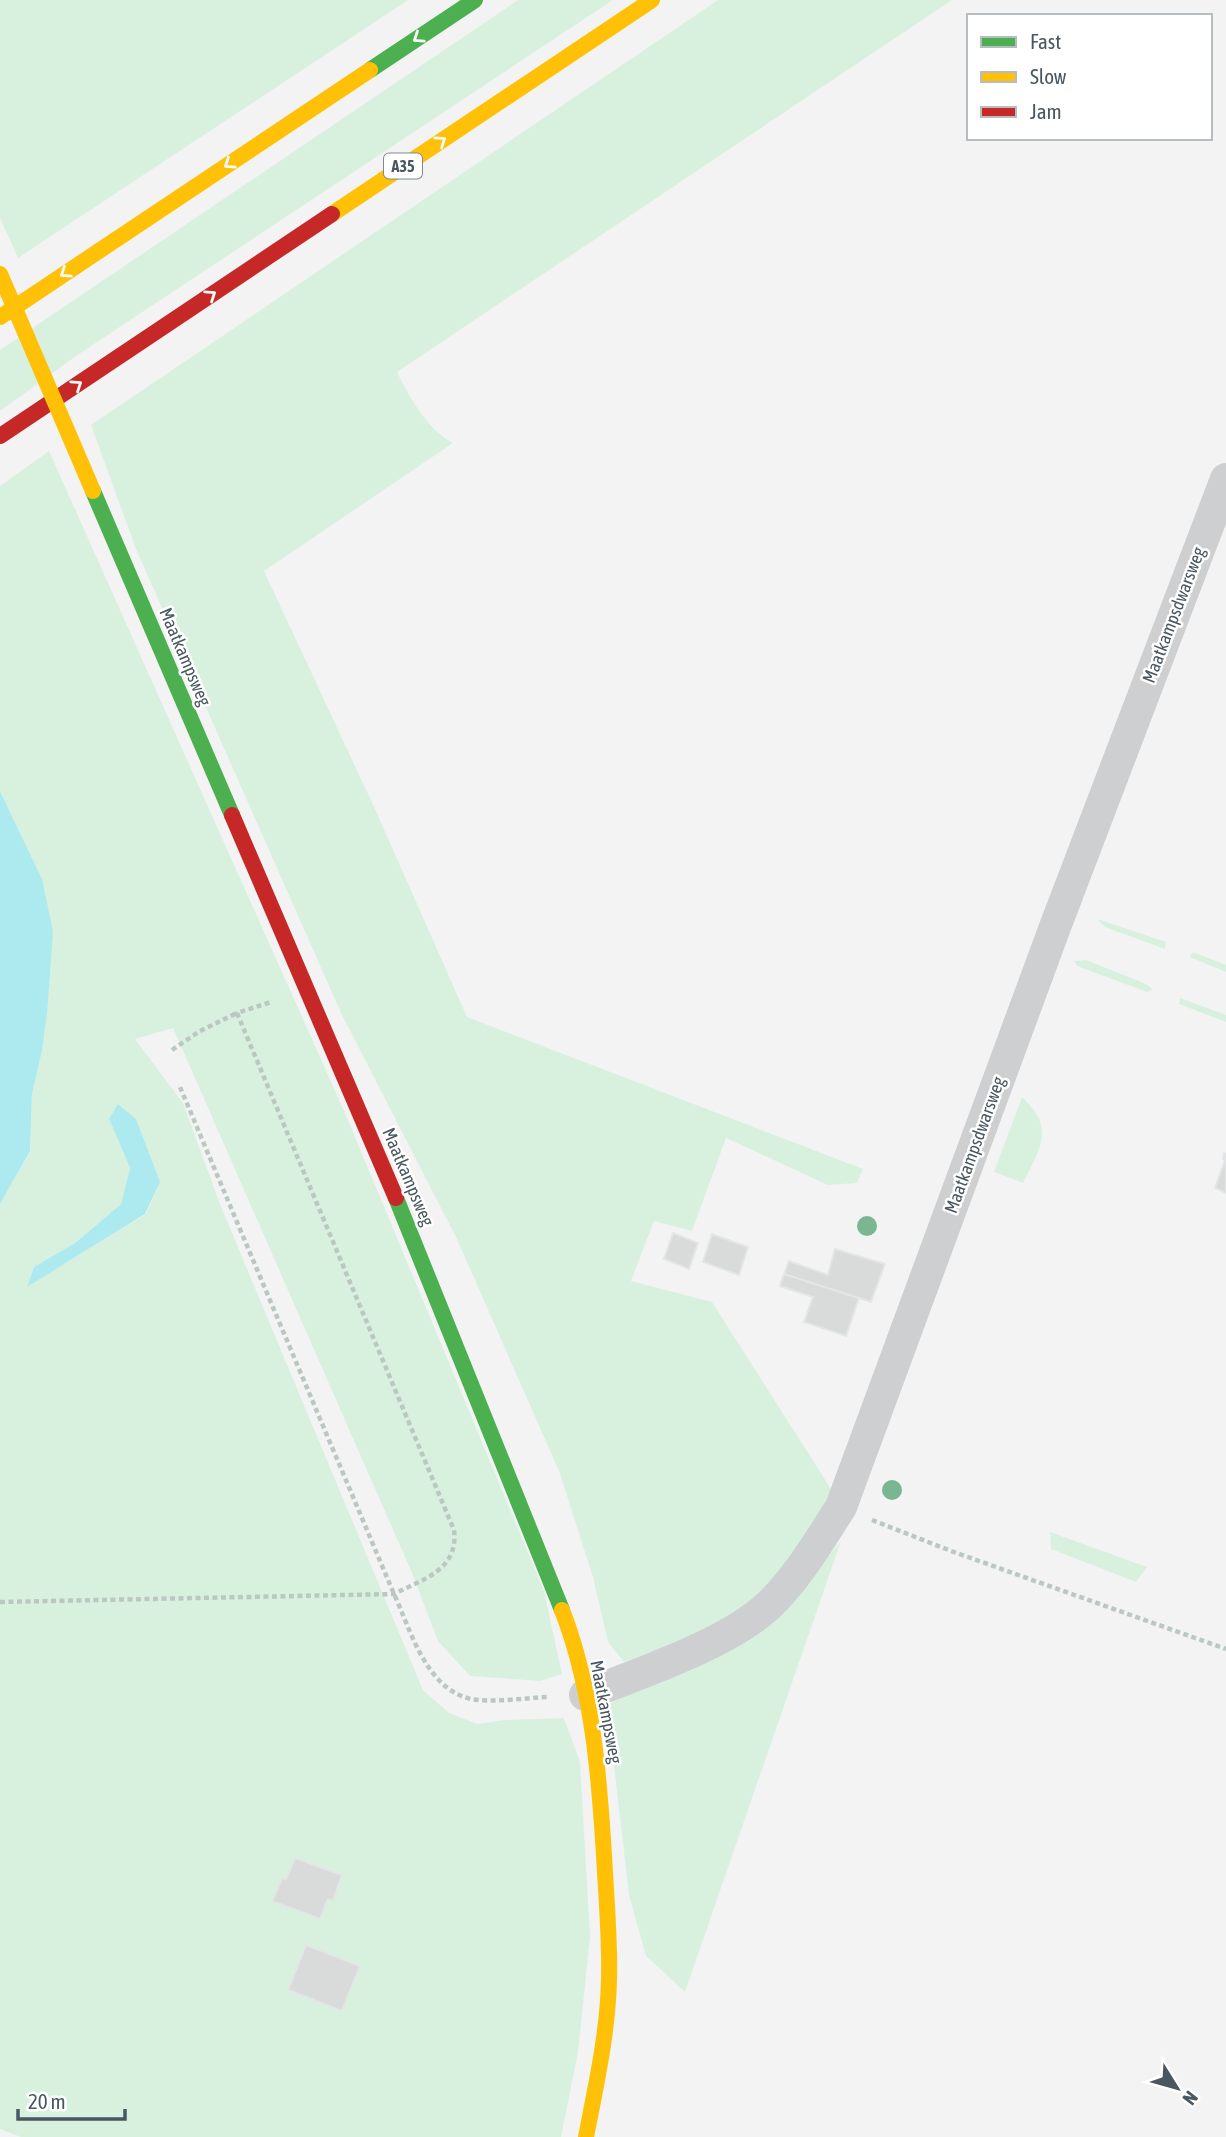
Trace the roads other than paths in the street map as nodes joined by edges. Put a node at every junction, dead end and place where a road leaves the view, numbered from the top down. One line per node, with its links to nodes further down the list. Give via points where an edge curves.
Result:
1 (475, 0): 4 (main road, one-way to 4)
2 (652, 0): 5 (main road, A35, one-way to 2)
3 (0, 274): 7 (main road, Maatkampsweg, bridge, via 431,1280 569,1629)
4 (0, 317)
5 (0, 436)
6 (1226, 479): 7 (street, Maatkampsdwarsweg, via 841,1507 783,1591 751,1620 697,1649)
7 (586, 1695): 8 (main road, Maatkampsweg, via 600,1789 609,1979 603,2047)
8 (586, 2137)

